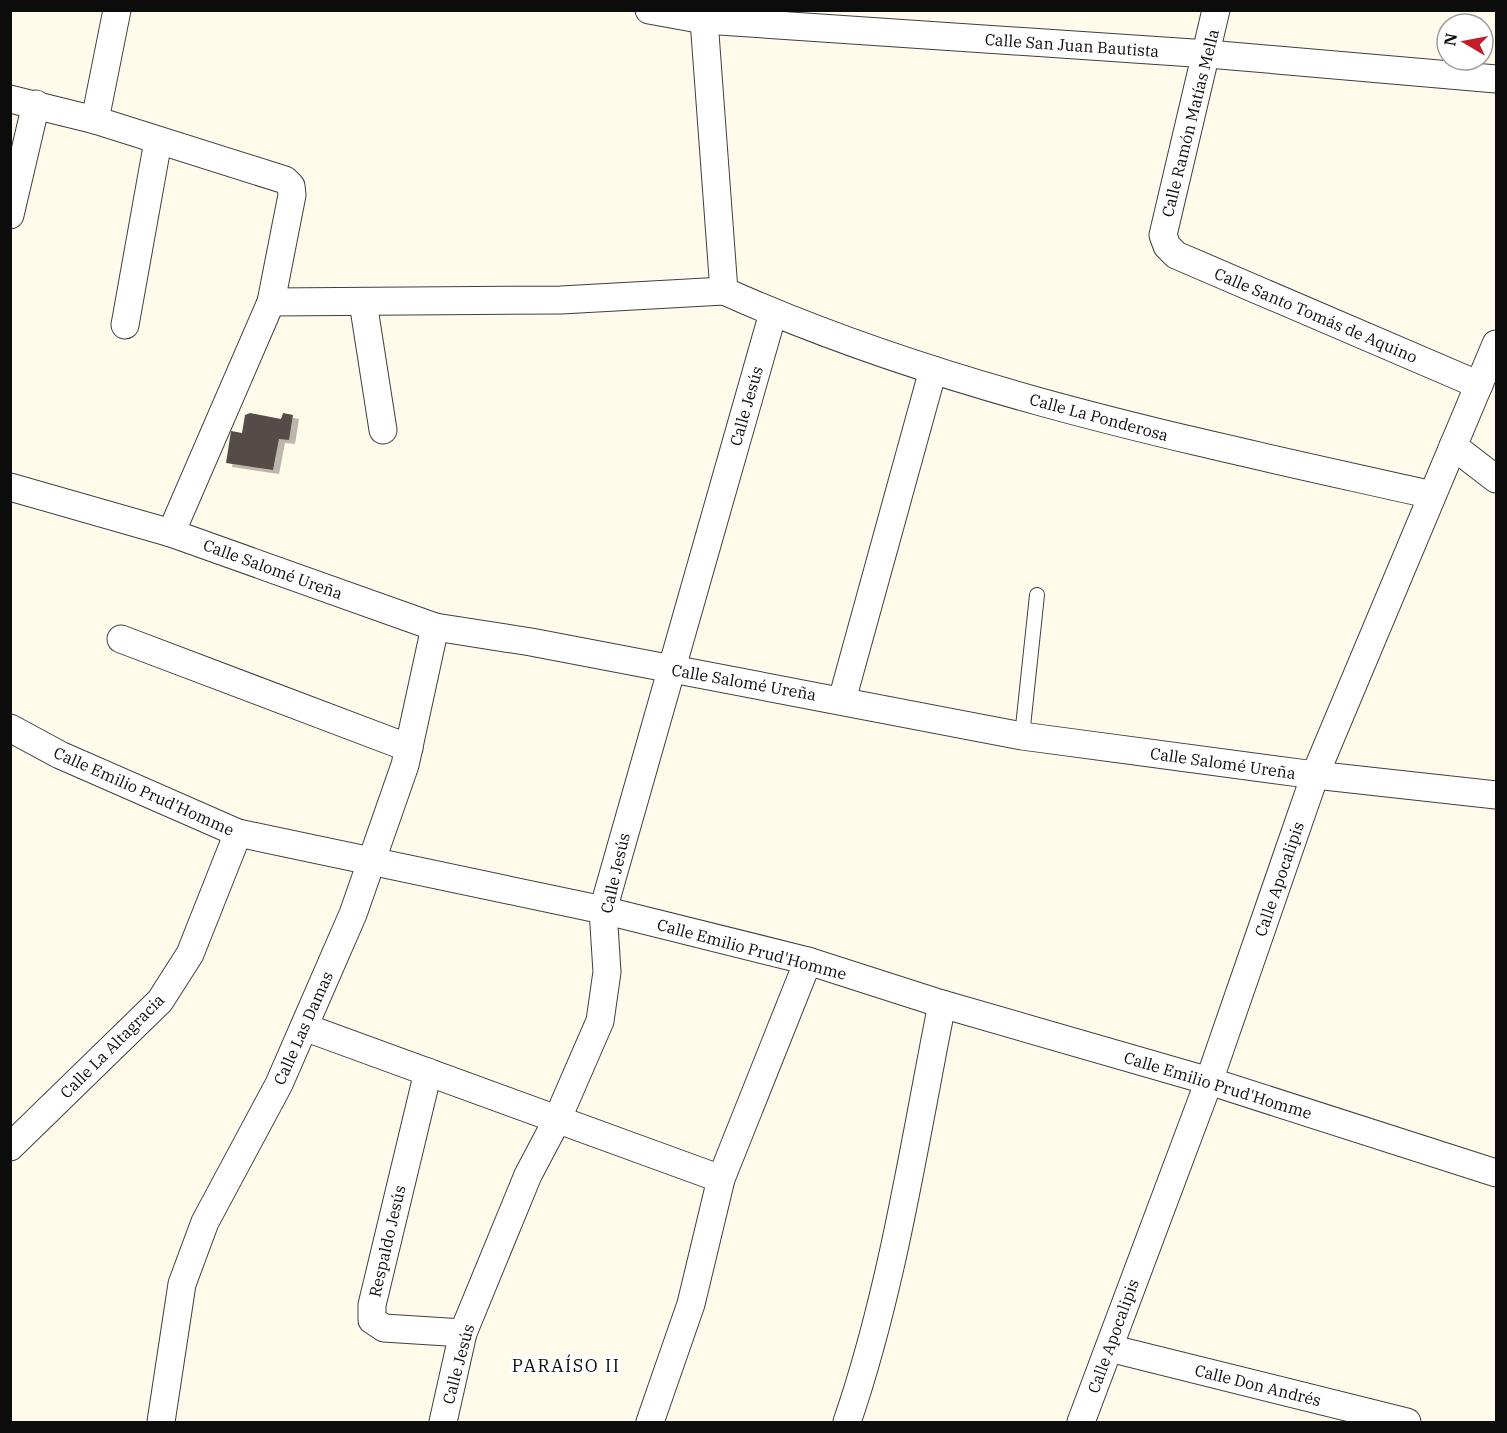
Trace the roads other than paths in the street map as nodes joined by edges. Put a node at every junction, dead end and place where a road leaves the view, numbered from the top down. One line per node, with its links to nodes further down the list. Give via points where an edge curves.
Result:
1 (117, 10): 8 (street)
2 (649, 10): 4 (street, Calle San Juan Bautista)
3 (1216, 10): 5 (street, Calle Ramón Matías Mella)
4 (704, 20): 5 (street, Calle San Juan Bautista); 12 (street)
5 (1208, 54): 6 (street, Calle San Juan Bautista); 11 (street, Calle Ramón Matías Mella)
6 (1497, 79)
7 (23, 102): 8 (street); 10 (street)
8 (95, 120): 9 (street)
9 (158, 141): 13 (street, via 285,180 291,186); 16 (street)
10 (10, 215)
11 (1162, 235): 19 (street, Calle Santo Tomás de Aquino, via 1176,255)
12 (724, 291): 14 (street, via 561,300); 15 (street, Calle La Ponderosa)
13 (271, 302): 14 (street); 25 (street)
14 (363, 302): 20 (street)
15 (773, 313): 18 (street, Calle La Ponderosa); 29 (street, Calle Jesús)
16 (125, 325)
17 (1497, 344): 19 (street, Calle Apocalipis)
18 (933, 370): 24 (street, Calle La Ponderosa, via 1108,422); 30 (street)
19 (1479, 385): 21 (street, Calle Apocalipis)
20 (383, 430)
21 (1453, 446): 22 (street); 24 (street, Calle Apocalipis)
22 (1497, 479)
23 (10, 487): 25 (street, Calle Salomé Ureña)
24 (1432, 495): 34 (street, Calle Apocalipis)
25 (171, 533): 27 (street, Calle Salomé Ureña)
26 (1036, 595): 32 (lane)
27 (435, 627): 29 (street, Calle Salomé Ureña); 33 (street, Calle Las Damas)
28 (121, 639): 33 (street)
29 (670, 669): 30 (street, Calle Salomé Ureña); 38 (street, Calle Jesús)
30 (842, 700): 32 (street, Calle Salomé Ureña)
31 (10, 728): 36 (street, Calle Emilio Prud'Homme, via 60,755)
32 (1022, 736): 34 (street, Calle Salomé Ureña)
33 (409, 748): 37 (street, Calle Las Damas)
34 (1315, 775): 35 (street, Calle Salomé Ureña); 43 (street, Calle Apocalipis)
35 (1497, 795)
36 (238, 833): 37 (street, Calle Emilio Prud'Homme); 45 (street, Calle La Altagracia, via 190,954 160,1001)
37 (373, 863): 38 (street, Calle Emilio Prud'Homme); 41 (street, Calle Las Damas)
38 (603, 910): 39 (street, Calle Emilio Prud'Homme); 44 (street, Calle Jesús, via 607,972 602,1010)
39 (808, 961): 40 (street, Calle Emilio Prud'Homme); 47 (street)
40 (942, 1005): 43 (street, Calle Emilio Prud'Homme); 54 (street, via 893,1248)
41 (304, 1027): 42 (street); 51 (street, Calle Las Damas, via 279,1084 205,1222 182,1284)
42 (428, 1072): 44 (street); 48 (street, Respaldo Jesús, via 372,1305 372,1320 384,1328)
43 (1209, 1081): 46 (street, Calle Emilio Prud'Homme); 49 (street, Calle Apocalipis)
44 (557, 1120): 47 (street); 48 (street, Calle Jesús, via 528,1175)
45 (10, 1147)
46 (1497, 1173)
47 (721, 1179): 53 (street, via 691,1304)
48 (463, 1333): 52 (street, Calle Jesús)
49 (1109, 1348): 50 (street, Calle Don Andrés); 55 (street, Calle Apocalipis)
50 (1396, 1421)
51 (161, 1422)
52 (442, 1422)
53 (650, 1422)
54 (847, 1422)
55 (1081, 1422)

